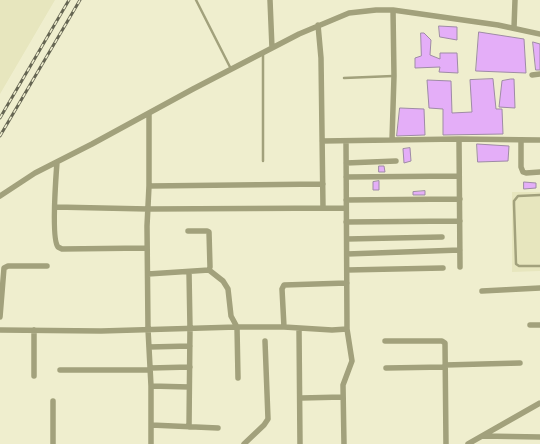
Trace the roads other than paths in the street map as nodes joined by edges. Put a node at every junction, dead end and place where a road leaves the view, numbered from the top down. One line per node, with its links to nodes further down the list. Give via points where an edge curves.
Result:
1 (196, 0): 10 (lane)
2 (270, 0): 8 (street)
3 (514, 0): 6 (street)
4 (393, 10): 5 (street, via 348,13); 6 (street); 13 (street)
5 (318, 25): 8 (street); 21 (street, via 322,58)
6 (514, 28): 7 (street)
7 (540, 34)
8 (272, 48): 9 (street)
9 (262, 53): 10 (street); 22 (lane)
10 (231, 69): 15 (street)
11 (540, 74): 12 (street)
12 (532, 75)
13 (394, 76): 14 (lane); 17 (street)
14 (344, 78)
15 (149, 113): 24 (street); 30 (street)
16 (459, 139): 17 (street); 18 (street); 27 (street)
17 (392, 140): 20 (street)
18 (521, 140): 19 (street); 26 (street, via 523,172)
19 (540, 140)
20 (346, 141): 21 (street); 25 (street)
21 (322, 142): 29 (street)
22 (263, 161)
23 (396, 161): 25 (street)
24 (57, 162): 32 (street); 35 (street)
25 (346, 163): 28 (street)
26 (540, 172)
27 (459, 176): 28 (street); 33 (street)
28 (346, 177): 34 (street)
29 (323, 184): 30 (street); 36 (street)
30 (149, 186): 38 (street)
31 (540, 195): 48 (lane, via 518,196 514,204 516,264)
32 (0, 196)
33 (460, 199): 34 (street); 39 (street)
34 (346, 200): 37 (street)
35 (55, 207): 38 (street); 44 (street, via 55,243 60,248)
36 (323, 208): 37 (street); 38 (street)
37 (346, 208): 40 (street)
38 (148, 209): 44 (street)
39 (460, 221): 40 (street); 45 (street)
40 (346, 222): 43 (street)
41 (188, 231): 51 (street, via 209,232)
42 (442, 237): 43 (street)
43 (346, 239): 46 (street)
44 (148, 248): 54 (street)
45 (460, 250): 46 (street); 49 (street)
46 (347, 254): 52 (street)
47 (47, 266): 58 (street, via 4,268)
48 (540, 266)
49 (460, 267)
50 (443, 268): 52 (street)
51 (209, 270): 53 (street); 61 (street, via 226,284 231,316)
52 (347, 270): 55 (street)
53 (189, 272): 54 (street); 63 (street)
54 (148, 274): 65 (street)
55 (347, 283): 62 (street, via 284,285); 66 (street)
56 (540, 288): 57 (street)
57 (482, 291)
58 (0, 317)
59 (540, 325): 60 (street)
60 (530, 326)
61 (237, 327): 62 (street); 63 (street); 80 (street)
62 (284, 327): 64 (street)
63 (190, 328): 65 (street); 71 (street)
64 (299, 328): 66 (street); 84 (street)
65 (148, 329): 68 (street); 72 (street)
66 (347, 329): 83 (street, via 352,361 343,385)
67 (0, 330): 68 (street)
68 (34, 330): 79 (street)
69 (266, 341): 94 (street, via 268,419)
70 (385, 341): 74 (street, via 443,341)
71 (190, 346): 72 (street); 75 (street)
72 (149, 347): 77 (street)
73 (520, 363): 74 (street)
74 (445, 366): 76 (street); 97 (street)
75 (190, 367): 77 (street); 82 (street)
76 (386, 368)
77 (150, 369): 78 (street); 81 (street)
78 (60, 370)
79 (34, 376)
80 (238, 378)
81 (151, 386): 82 (street); 87 (street)
82 (190, 387): 88 (street)
83 (343, 397): 84 (street); 96 (street)
84 (301, 398): 95 (street)
85 (53, 401): 92 (street)
86 (540, 403): 90 (street)
87 (151, 425): 88 (street); 93 (street)
88 (189, 427): 89 (street)
89 (218, 428)
90 (482, 436): 91 (street); 98 (street)
91 (540, 437)
92 (53, 444)
93 (151, 444)
94 (244, 444)
95 (300, 444)
96 (344, 444)
97 (446, 444)
98 (468, 444)

